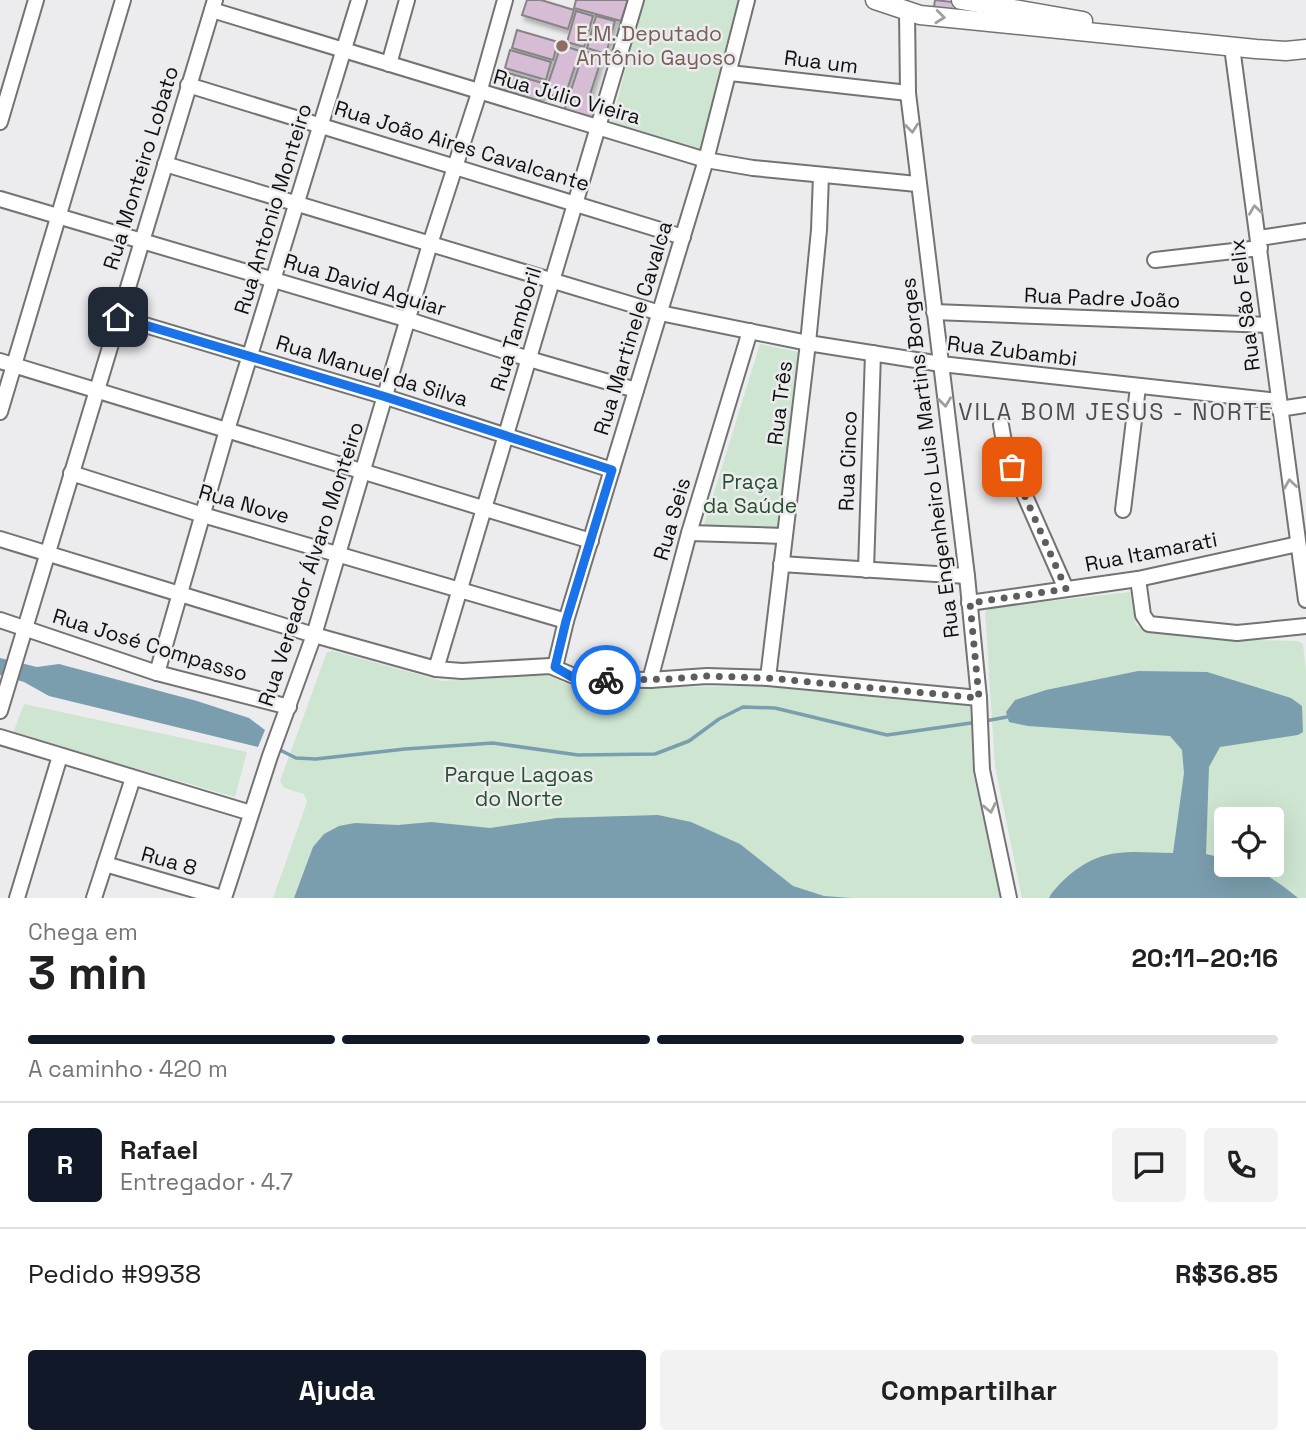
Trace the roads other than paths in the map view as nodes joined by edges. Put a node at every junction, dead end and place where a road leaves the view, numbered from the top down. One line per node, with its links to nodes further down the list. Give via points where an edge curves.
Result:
1 (36, 0): 21 (street)
2 (123, 0): 32 (street)
3 (359, 0): 14 (street, Rua Antonio Monteiro)
4 (407, 0): 16 (street)
5 (505, 0): 19 (street, Rua Vereador Álvaro Monteiro)
6 (636, 0): 23 (street, Rua Tamboril)
7 (747, 0): 17 (street, Rua Martinele Cavalca)
8 (875, 0): 11 (street)
9 (961, 0): 12 (street, via 1169,31)
10 (213, 5): 14 (street, Rua Júlio Vieira); 18 (street, Rua Monteiro Lobato)
11 (907, 11): 13 (street, one-way to 13); 20 (street, Rua Engenheiro Luis Martins Borges)
12 (1306, 38)
13 (1232, 47): 15 (street); 36 (street, Rua São Felix, one-way to 13)
14 (344, 49): 16 (street, Rua Júlio Vieira); 22 (street, Rua Antonio Monteiro)
15 (1306, 49)
16 (389, 64): 19 (street, Rua Júlio Vieira)
17 (730, 73): 20 (street, Rua um); 24 (street, Rua Martinele Cavalca)
18 (188, 85): 22 (street, Rua João Aires Cavalcante); 25 (street, Rua Monteiro Lobato)
19 (479, 93): 23 (street, Rua Júlio Vieira); 26 (street, Rua Vereador Álvaro Monteiro)
20 (908, 93): 28 (street, Rua Engenheiro Luis Martins Borges, one-way to 28)
21 (0, 122)
22 (321, 124): 26 (street, Rua João Aires Cavalcante); 30 (street, Rua Antonio Monteiro)
23 (598, 128): 24 (street, Rua Júlio Vieira); 31 (street, Rua Tamboril)
24 (706, 160): 27 (street, Rua Júlio Vieira); 34 (street, Rua Martinele Cavalca)
25 (165, 164): 30 (street, Rua Zubambi); 35 (street, Rua Monteiro Lobato)
26 (455, 166): 31 (street, Rua João Aires Cavalcante); 37 (street, Rua Vereador Álvaro Monteiro)
27 (821, 175): 28 (street, Rua Júlio Vieira); 47 (street, Rua Três)
28 (918, 184): 41 (street, Rua Engenheiro Luis Martins Borges)
29 (0, 199): 32 (street, Rua David Aguiar)
30 (298, 203): 37 (street, Rua Zubambi); 39 (street, Rua Antonio Monteiro)
31 (576, 204): 34 (street, Rua João Aires Cavalcante); 40 (street, Rua Tamboril)
32 (58, 218): 35 (street, Rua David Aguiar); 51 (street)
33 (1306, 231): 36 (street)
34 (683, 237): 42 (street, Rua Martinele Cavalca)
35 (141, 242): 39 (street, Rua David Aguiar); 43 (street, Rua Monteiro Lobato)
36 (1259, 243): 38 (street); 45 (street, Rua São Felix)
37 (430, 244): 40 (street, Rua Zubambi); 44 (street, Rua Vereador Álvaro Monteiro)
38 (1155, 260)
39 (274, 280): 44 (street, Rua David Aguiar); 49 (street, Rua Antonio Monteiro)
40 (552, 280): 42 (street, Rua Zubambi); 50 (street, Rua Tamboril)
41 (934, 312): 45 (street, Rua Padre João); 52 (street, Rua Engenheiro Luis Martins Borges)
42 (660, 313): 46 (street, Rua Zubambi); 55 (street, Rua Martinele Cavalca)
43 (118, 317): 49 (street, Rua Manuel da Silva); 54 (street, Rua Monteiro Lobato)
44 (409, 320): 50 (street, Rua David Aguiar); 56 (street, Rua Vereador Álvaro Monteiro)
45 (1269, 325): 57 (street, Rua São Felix)
46 (750, 331): 47 (street, Rua Zubambi); 69 (street, Rua Seis)
47 (808, 343): 48 (street, Rua Zubambi); 70 (street, Rua Três)
48 (873, 353): 52 (street, Rua Zubambi); 77 (street, Rua Cinco)
49 (251, 356): 56 (street, Rua Manuel da Silva); 61 (street, Rua Antonio Monteiro)
50 (529, 359): 55 (street, Rua David Aguiar); 62 (street, Rua Tamboril)
51 (7, 363): 54 (street); 59 (street)
52 (940, 364): 53 (street, Rua Zubambi); 78 (street, Rua Engenheiro Luis Martins Borges, one-way to 78)
53 (1138, 387): 57 (street, Rua Zubambi); 67 (street)
54 (96, 390): 61 (street); 65 (street, Rua Monteiro Lobato)
55 (636, 390): 63 (street, Rua Martinele Cavalca)
56 (386, 397): 62 (street, Rua Manuel da Silva); 64 (street, Rua Vereador Álvaro Monteiro)
57 (1279, 405): 58 (street, Rua Zubambi); 73 (street, Rua São Felix, one-way to 57)
58 (1306, 405)
59 (0, 412)
60 (1001, 425): 81 (street, via 1006,453)
61 (228, 430): 64 (street); 68 (street, Rua Antonio Monteiro)
62 (506, 435): 63 (street, Rua Manuel da Silva); 66 (street, Rua Tamboril)
63 (612, 470): 72 (street, Rua Martinele Cavalca)
64 (363, 472): 66 (street); 75 (street, Rua Vereador Álvaro Monteiro)
65 (71, 473): 68 (street, Rua Nove); 74 (street, Rua Monteiro Lobato)
66 (485, 507): 72 (street); 80 (street, Rua Tamboril)
67 (1123, 510)
68 (203, 515): 75 (street, Rua Nove); 82 (street, Rua Antonio Monteiro)
69 (689, 533): 70 (street); 94 (street, Rua Seis)
70 (784, 536): 76 (street, Rua Três)
71 (0, 539): 74 (street)
72 (591, 541): 86 (street, Rua Martinele Cavalca)
73 (1298, 544): 79 (street, Rua Itamarati); 83 (street, Rua São Felix)
74 (46, 553): 82 (street); 88 (street, Rua Monteiro Lobato)
75 (339, 554): 80 (street, Rua Nove); 89 (street, Rua Vereador Álvaro Monteiro)
76 (782, 565): 77 (street); 93 (street, Rua Três)
77 (866, 570): 78 (street)
78 (967, 576): 84 (street, Rua Engenheiro Luis Martins Borges)
79 (1138, 579): 81 (street, Rua Itamarati); 87 (street, via 1143,615 1149,625 1237,633)
80 (459, 589): 86 (street, Rua Nove); 91 (street, Rua Tamboril)
81 (1066, 589): 84 (street, Rua Itamarati)
82 (180, 594): 89 (street); 92 (street, Rua Antonio Monteiro)
83 (1306, 600)
84 (970, 603): 95 (street, Rua Engenheiro Luis Martins Borges)
85 (0, 620): 88 (street, Rua José Compasso)
86 (566, 621): 90 (street, Rua Martinele Cavalca)
87 (1306, 626)
88 (24, 629): 92 (street, Rua José Compasso); 96 (street, Rua Monteiro Lobato)
89 (314, 635): 91 (street); 97 (street, Rua Vereador Álvaro Monteiro)
90 (555, 667): 91 (street); 94 (street, via 581,679)
91 (436, 669)
92 (157, 673): 97 (street, Rua José Compasso)
93 (768, 678): 94 (street); 95 (street)
94 (650, 680)
95 (979, 703): 106 (street, Rua Engenheiro Luis Martins Borges, one-way to 106, via 982,770)
96 (2, 706)
97 (289, 707): 101 (street, Rua Vereador Álvaro Monteiro)
98 (0, 737): 99 (street)
99 (60, 756): 100 (street); 103 (street)
100 (133, 778): 101 (street); 102 (street)
101 (251, 813): 105 (street, Rua Vereador Álvaro Monteiro)
102 (105, 864): 104 (street); 105 (street, Rua 8)
103 (17, 898)
104 (94, 898)
105 (223, 898)
106 (1009, 898)

